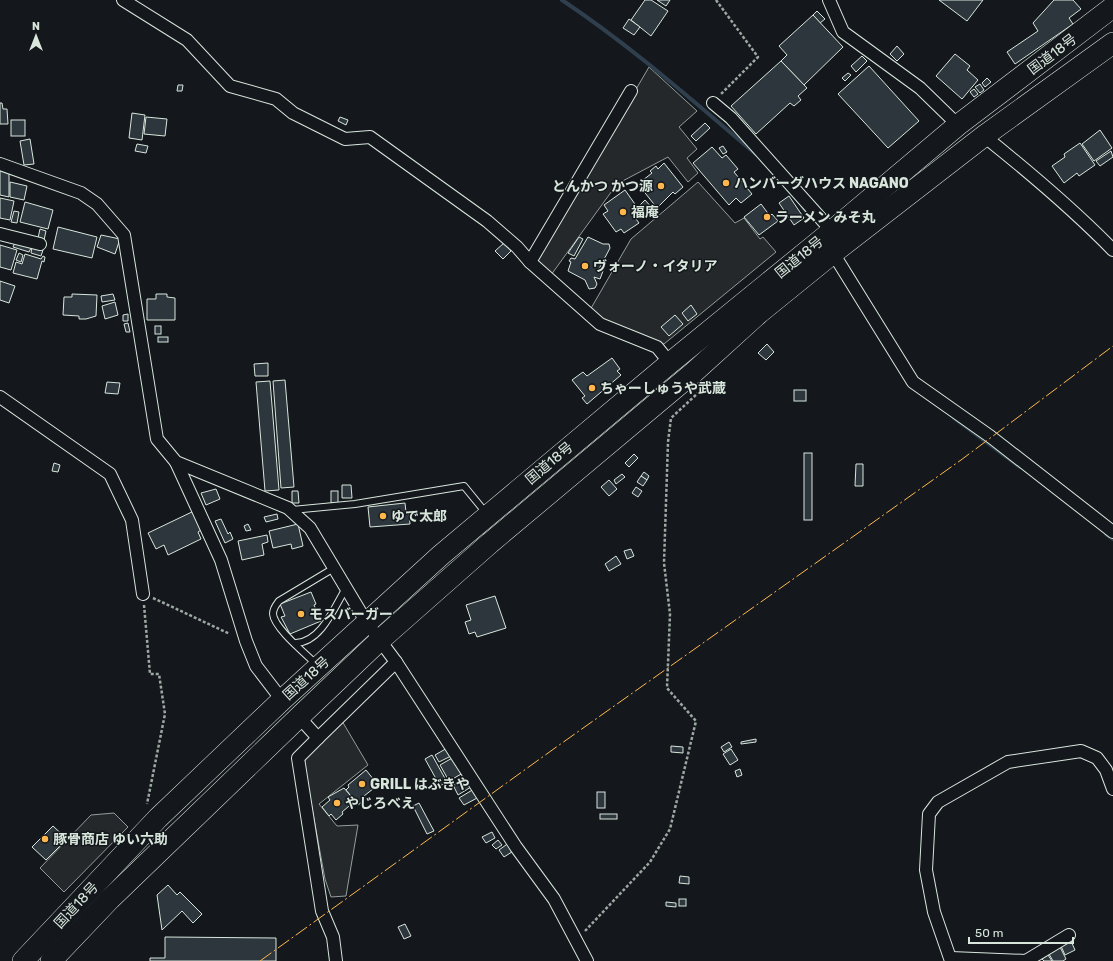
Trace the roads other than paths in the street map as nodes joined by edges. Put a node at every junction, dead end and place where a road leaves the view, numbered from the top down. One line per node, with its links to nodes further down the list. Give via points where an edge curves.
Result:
1 (123, 0): 15 (street, via 187,40 230,86 276,99 293,113 345,138 370,137 487,221 518,247)
2 (829, 0): 7 (street, via 843,32 920,88)
3 (1113, 7): 7 (highway, 国道18号)
4 (1113, 43): 8 (highway, 国道18号)
5 (631, 91): 15 (street)
6 (713, 102): 10 (street, via 732,118)
7 (958, 125): 10 (highway, 国道18号)
8 (984, 136): 13 (street, via 1042,183); 14 (highway, 国道18号)
9 (0, 164): 18 (street, via 81,194 97,204 124,236 157,440)
10 (832, 231): 16 (highway, 国道18号)
11 (0, 234): 12 (street)
12 (40, 244)
13 (1113, 250)
14 (833, 253): 21 (street, via 913,382 991,437); 26 (highway, 国道18号, via 759,313 694,372 490,543)
15 (530, 262): 16 (street, via 600,324 657,347)
16 (670, 363): 20 (highway, 国道18号)
17 (0, 397): 24 (street, via 110,474 132,520)
18 (176, 462): 19 (street); 30 (street, via 221,560 256,666)
19 (290, 510): 20 (lane, via 355,504 464,486); 22 (street, via 310,528)
20 (487, 515): 25 (highway, 国道18号)
21 (1113, 532)
22 (334, 568): 23 (street); 27 (lane, via 279,601 274,607 273,616 278,626)
23 (346, 588): 25 (street); 27 (lane, via 317,634 308,641)
24 (143, 594)
25 (367, 623): 26 (street); 29 (highway, 国道18号)
26 (380, 640): 28 (street); 31 (highway, 国道18号)
27 (296, 644): 29 (lane)
28 (396, 662): 32 (street); 39 (street, via 516,847 554,899)
29 (319, 667): 30 (highway, 国道18号)
30 (282, 700): 36 (highway, 国道18号, via 158,818)
31 (299, 717): 32 (street); 37 (highway, 国道18号, via 110,899)
32 (318, 738): 38 (street, via 298,758 322,911 333,937)
33 (1113, 789): 35 (street, via 1106,770 1097,758 1081,751 1008,762 938,802 929,814 926,870 934,912)
34 (1068, 935): 35 (street, via 1026,961)
35 (951, 960)
36 (23, 961)
37 (51, 961)
38 (336, 961)
39 (587, 961)

